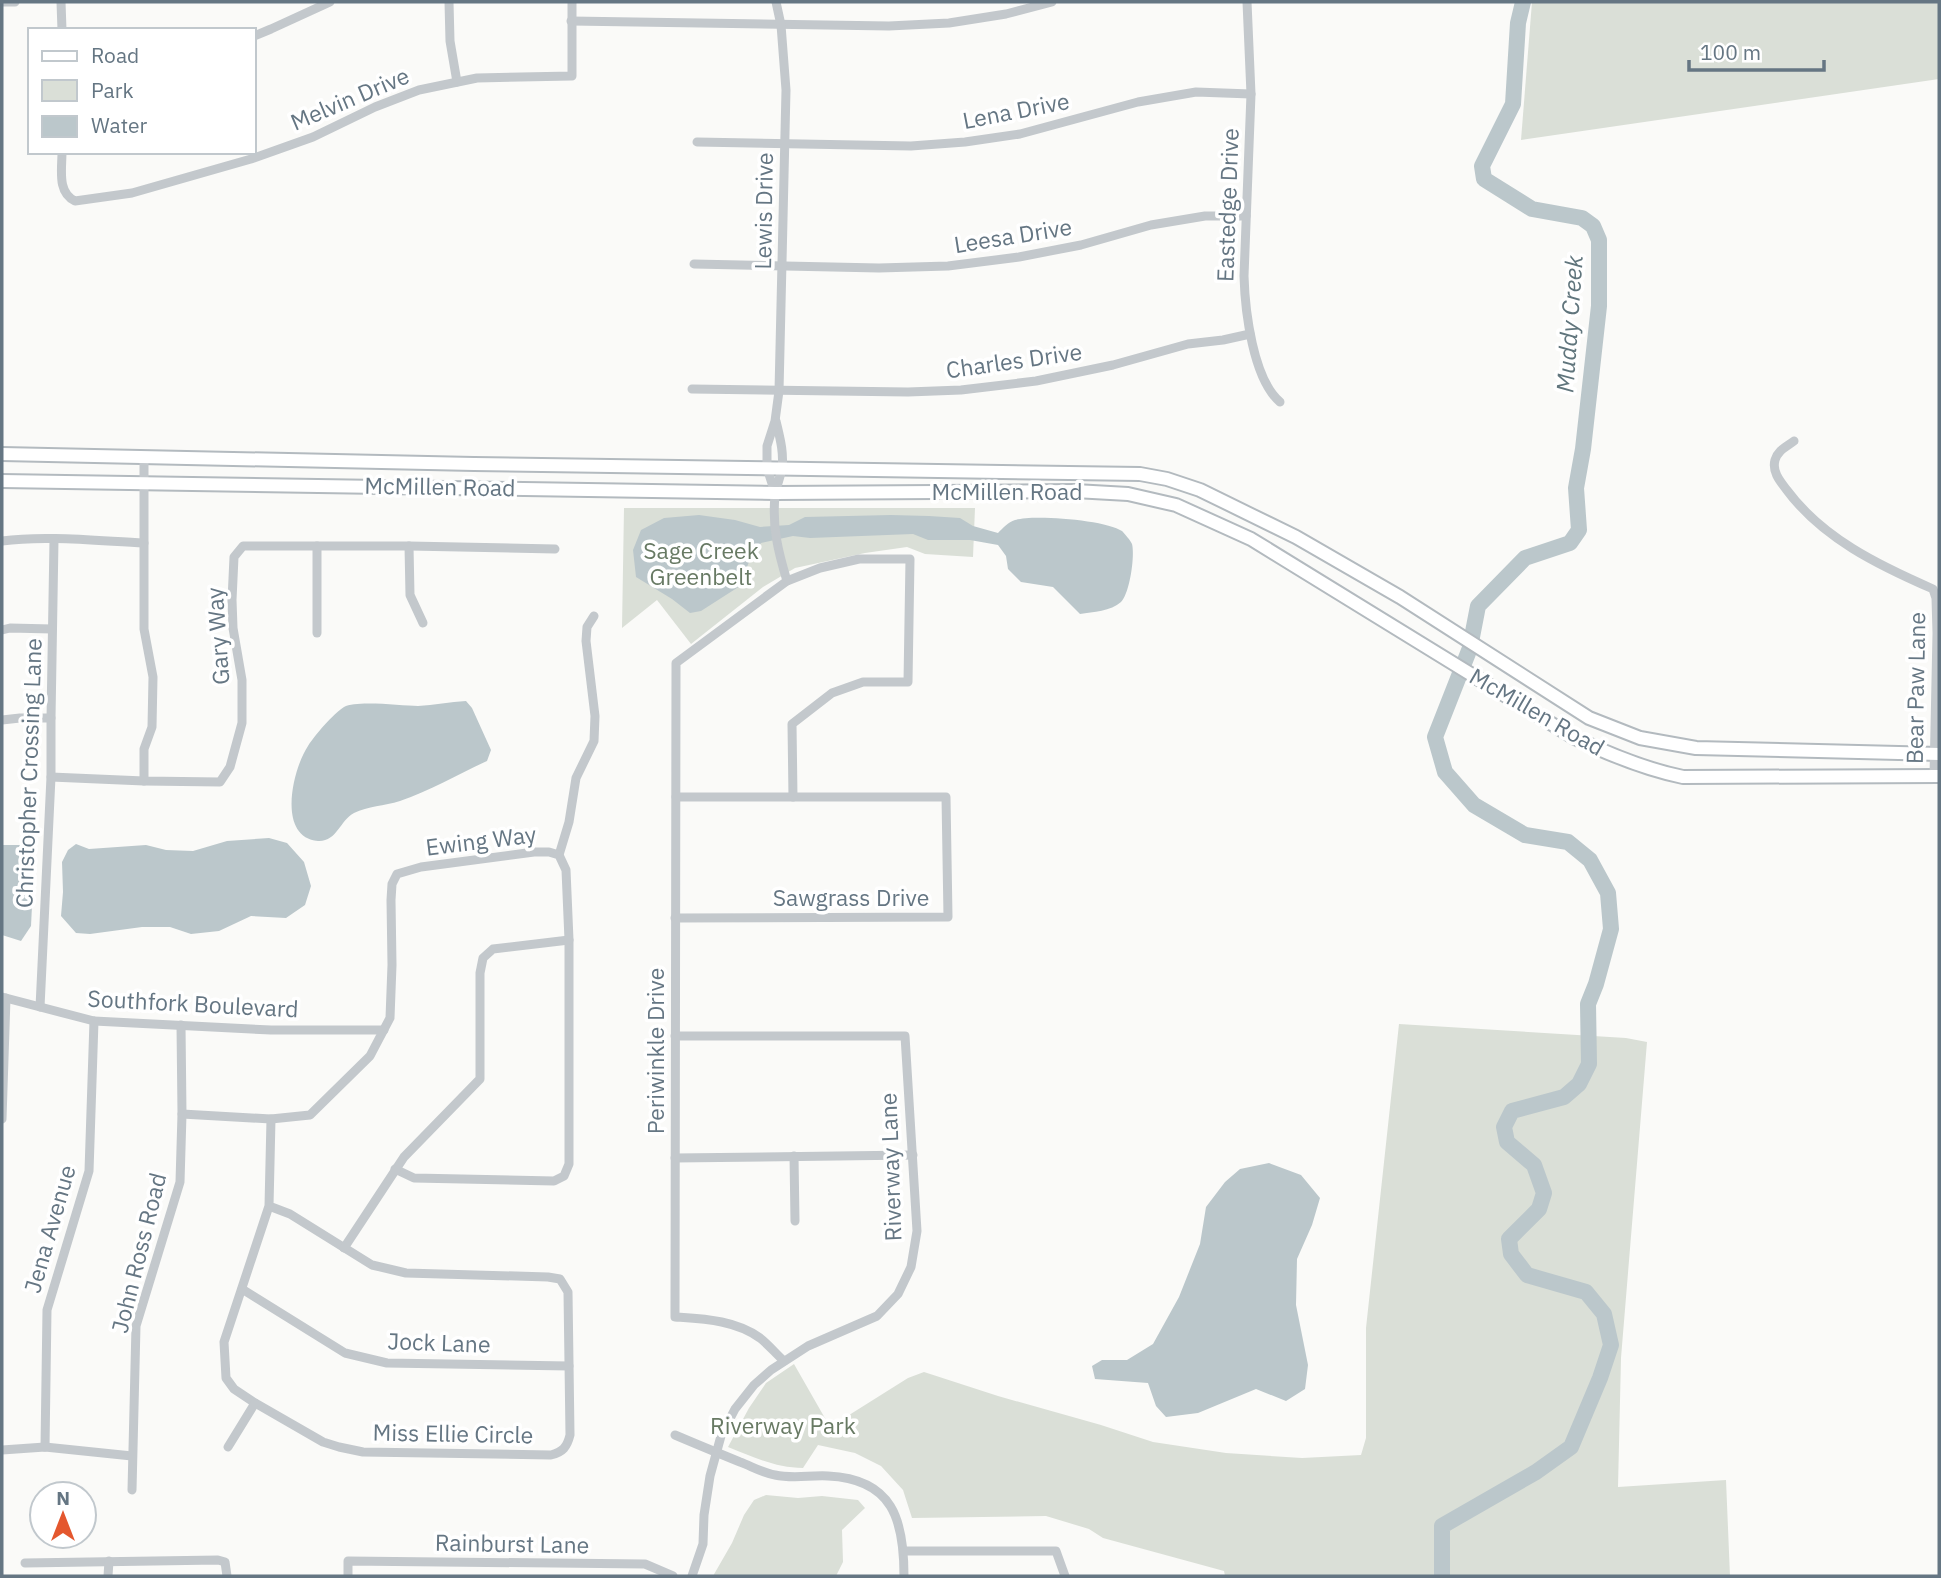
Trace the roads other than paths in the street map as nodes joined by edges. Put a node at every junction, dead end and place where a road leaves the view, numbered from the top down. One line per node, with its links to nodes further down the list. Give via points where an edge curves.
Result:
1 (2, 2): 2 (street)
2 (15, 2)
3 (61, 2): 12 (street)
4 (330, 2): 13 (street)
5 (449, 2): 14 (street)
6 (572, 2): 10 (street)
7 (776, 2): 11 (street, Lewis Drive)
8 (1052, 2): 11 (street, via 948,23)
9 (1247, 2): 15 (street, Eastedge Drive)
10 (571, 21): 11 (street); 14 (street, Melvin Drive, via 572,76)
11 (780, 25): 17 (street, Lewis Drive)
12 (62, 28)
13 (256, 35)
14 (457, 82): 18 (street, Melvin Drive, via 419,90 251,159 132,193 75,201 67,197 62,187)
15 (1251, 94): 17 (street, Lena Drive, via 1196,92 1138,102 1020,134 965,142); 19 (street, Eastedge Drive)
16 (697, 142): 17 (street, Lena Drive)
17 (785, 144): 21 (street, Lewis Drive)
18 (62, 154)
19 (1246, 216): 21 (street, Leesa Drive, via 1205,216 1150,225 1081,245 948,266); 22 (street, Eastedge Drive, via 1244,276)
20 (694, 264): 21 (street, Leesa Drive)
21 (782, 266): 24 (street, Lewis Drive)
22 (1250, 334): 24 (street, Charles Drive, via 1188,344 1037,381 934,391); 25 (street, Eastedge Drive, via 1264,381)
23 (692, 389): 24 (street, Charles Drive)
24 (779, 390): 26 (street, Lewis Drive)
25 (1280, 402)
26 (775, 421): 30 (street, Lewis Drive, via 767,446); 31 (street, Lewis Drive)
27 (1794, 441): 49 (street, Bear Paw Lane, via 1780,451 1774,467 1799,508 1853,550 1933,589)
28 (2, 454): 29 (main road, McMillen Road)
29 (144, 458): 30 (main road, McMillen Road); 33 (street)
30 (767, 468): 31 (main road, McMillen Road); 34 (street, Lewis Drive)
31 (782, 469): 34 (street, Lewis Drive); 49 (main road, McMillen Road, via 1102,472 1167,478 1237,507 1338,560 1589,718 1630,735 1696,748)
32 (2, 481): 33 (main road, McMillen Road)
33 (144, 484): 34 (main road, McMillen Road); 37 (street)
34 (775, 493): 41 (street, Lewis Drive, via 776,546); 50 (main road, McMillen Road, via 1075,491 1128,494 1176,505 1251,539 1573,737 1621,759 1683,776)
35 (54, 540): 36 (street); 37 (street); 44 (street, Christopher Crossing Lane)
36 (2, 541)
37 (144, 543): 52 (street, via 144,629 153,677)
38 (317, 546): 39 (street, Gary Way); 46 (street); 52 (street, Gary Way, via 243,546 237,551 233,628 243,706 230,767 219,782)
39 (409, 546): 40 (street, Gary Way); 43 (street, via 410,595)
40 (555, 549)
41 (787, 581): 53 (street, Periwinkle Drive, via 676,663); 54 (street, via 859,559 910,559 908,682 863,682 832,693 792,724)
42 (594, 616): 55 (street, via 586,641 594,741 576,778)
43 (423, 623)
44 (52, 629): 45 (street); 47 (street, Christopher Crossing Lane)
45 (2, 631)
46 (317, 633)
47 (51, 718): 48 (street); 51 (street, Christopher Crossing Lane)
48 (2, 720)
49 (1937, 754): 50 (street, Bear Paw Lane)
50 (1937, 776)
51 (51, 777): 52 (street, Gary Way); 59 (street, Christopher Crossing Lane)
52 (144, 781)
53 (676, 797): 54 (street); 56 (street, Periwinkle Drive)
54 (793, 797): 56 (street, Sawgrass Drive, via 946,797 948,918)
55 (559, 855): 57 (street, Ewing Way, via 566,870); 62 (street, Ewing Way, via 534,852 397,874 392,884 390,1018)
56 (676, 918): 63 (street, Periwinkle Drive)
57 (569, 940): 70 (street, via 493,949 483,958 480,1079); 70 (street, Ewing Way, via 569,1164 564,1175 554,1181 414,1178)
58 (4, 997): 59 (street, Southfork Boulevard); 65 (street)
59 (40, 1007): 60 (street, Southfork Boulevard)
60 (94, 1021): 61 (street, Southfork Boulevard); 79 (street, Jena Avenue, via 89,1171 47,1311)
61 (181, 1026): 62 (street, Southfork Boulevard); 64 (street, John Ross Road)
62 (384, 1030): 66 (street, Ewing Way, via 370,1056 310,1115)
63 (675, 1036): 67 (street, Riverway Lane, via 905,1036); 69 (street, Periwinkle Drive)
64 (182, 1114): 66 (street, Ewing Way); 83 (street, John Ross Road, via 180,1182 136,1326)
65 (2, 1119)
66 (271, 1119): 71 (street, Miss Ellie Circle)
67 (913, 1155): 68 (street); 75 (street, Riverway Lane, via 917,1231 911,1267 898,1294 877,1316)
68 (794, 1156): 69 (street); 72 (street)
69 (675, 1158): 75 (street, Periwinkle Drive, via 675,1317 738,1327 760,1338)
70 (395, 1168): 73 (street)
71 (269, 1206): 73 (street, Miss Ellie Circle); 74 (street, Miss Ellie Circle)
72 (795, 1222)
73 (344, 1248): 76 (street, Miss Ellie Circle, via 372,1265 406,1273 560,1279 568,1292)
74 (242, 1289): 76 (street, Jock Lane, via 345,1353 387,1363); 77 (street, Miss Ellie Circle, via 224,1342 226,1378)
75 (784, 1361): 82 (street, Riverway Lane, via 754,1385 735,1409)
76 (569, 1366): 77 (street, Miss Ellie Circle, via 570,1435 567,1446 551,1455 363,1452 323,1442)
77 (255, 1404): 80 (street)
78 (675, 1435): 82 (street)
79 (44, 1447): 81 (street); 83 (street)
80 (228, 1447)
81 (2, 1450)
82 (716, 1452): 85 (street, via 772,1475 853,1478 873,1488 893,1508); 92 (street, Riverway Lane, via 703,1544)
83 (132, 1456): 84 (street, John Ross Road)
84 (132, 1490)
85 (904, 1551): 93 (street); 94 (street, via 1056,1551)
86 (109, 1561): 87 (street); 88 (street); 89 (street, via 218,1560 225,1562)
87 (25, 1563)
88 (108, 1576)
89 (227, 1576)
90 (348, 1576): 91 (street, Rainburst Lane, via 348,1561 645,1564)
91 (673, 1576)
92 (692, 1576)
93 (904, 1576)
94 (1065, 1576)

